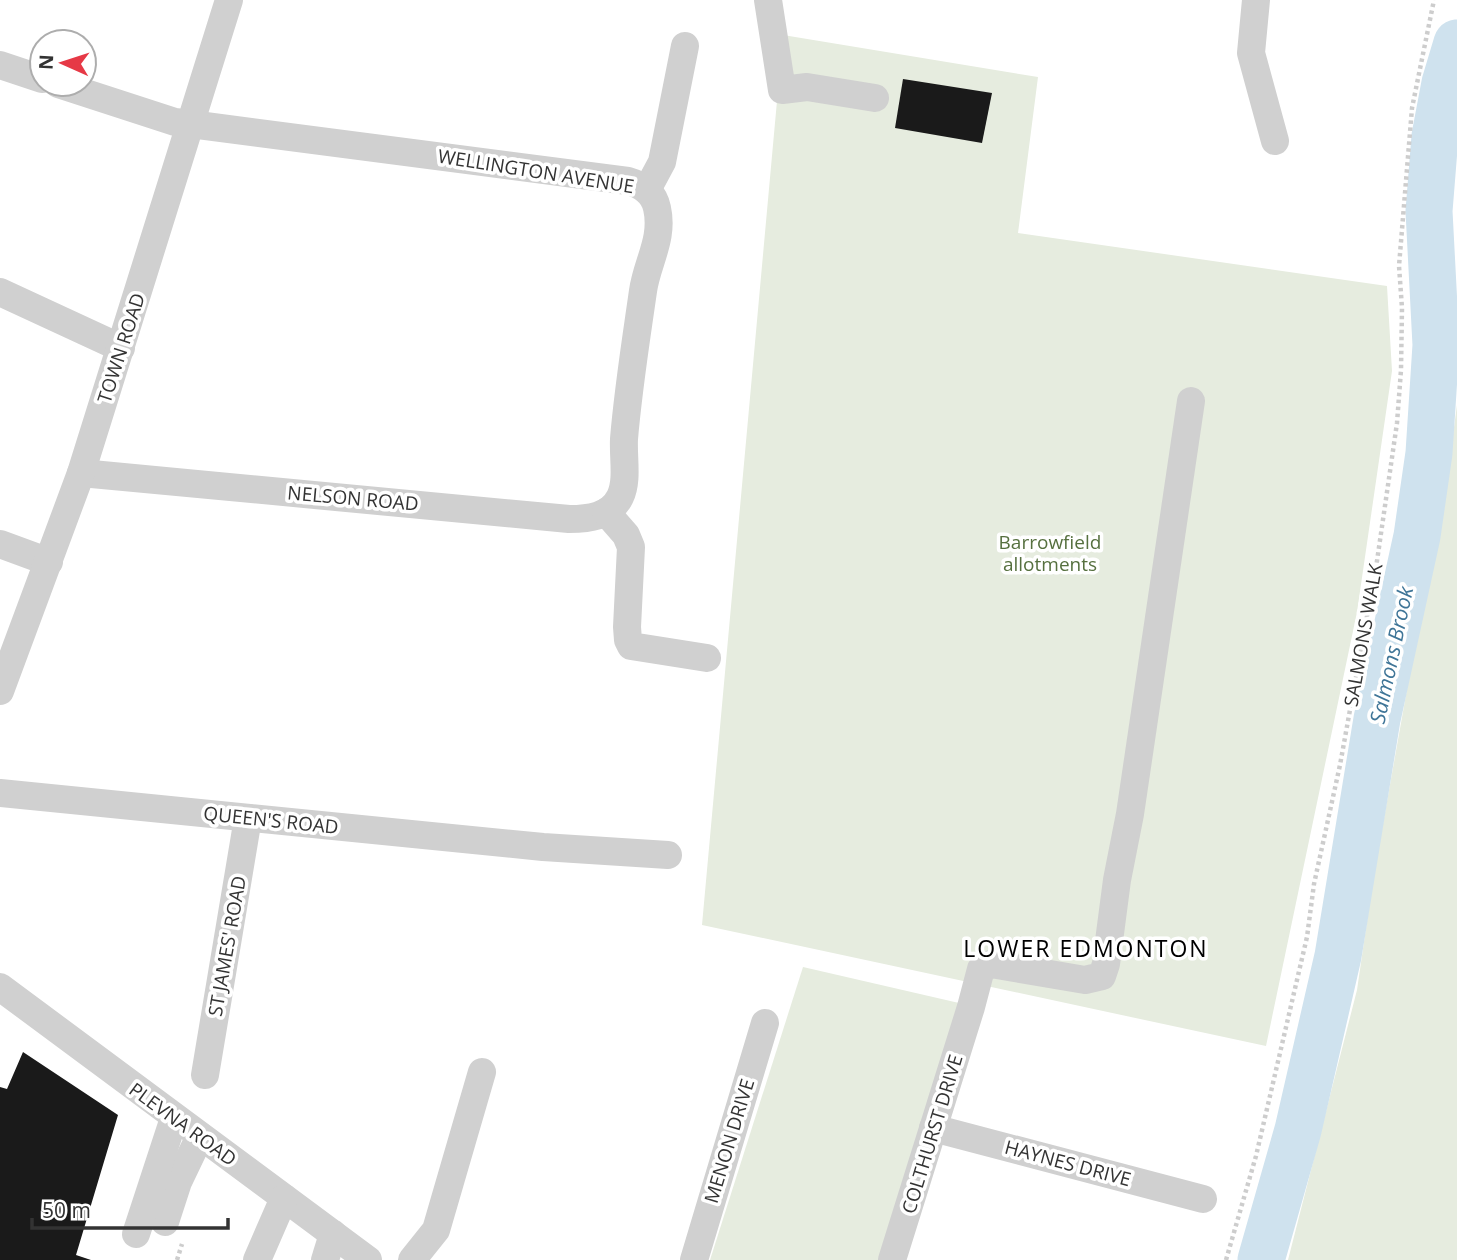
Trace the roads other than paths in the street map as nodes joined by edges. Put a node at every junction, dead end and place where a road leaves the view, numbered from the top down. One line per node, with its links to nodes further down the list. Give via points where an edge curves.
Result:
1 (229, 0): 9 (street, TOWN ROAD)
2 (768, 0): 8 (street, via 782,90 807,87)
3 (1256, 0): 10 (street, via 1251,53)
4 (685, 46): 11 (street, via 662,162)
5 (0, 65): 6 (street)
6 (28, 74)
7 (98, 97): 9 (street, WELLINGTON AVENUE)
8 (875, 98)
9 (191, 124): 11 (street, WELLINGTON AVENUE, via 628,181); 13 (street, TOWN ROAD)
10 (1275, 141)
11 (647, 190): 16 (street, WELLINGTON AVENUE, via 657,205 659,241 643,287 624,439 624,488)
12 (0, 292): 13 (street)
13 (121, 348): 15 (street, TOWN ROAD)
14 (1191, 401): 29 (street, COLTHURST DRIVE, via 1102,976 1085,980 991,964 981,969)
15 (81, 473): 16 (street, NELSON ROAD, via 569,519 591,519); 18 (street, TOWN ROAD)
16 (612, 506): 19 (street, via 631,547 627,628 631,646)
17 (0, 544): 18 (street)
18 (49, 562): 20 (street, TOWN ROAD)
19 (707, 658)
20 (0, 691)
21 (0, 793): 22 (street, QUEEN'S ROAD)
22 (248, 818): 23 (street, QUEEN'S ROAD); 27 (street, ST JAMES' ROAD)
23 (668, 855)
24 (0, 987): 28 (street, PLEVNA ROAD)
25 (765, 1023): 39 (street, MENON DRIVE)
26 (482, 1072): 38 (street, via 436,1230)
27 (205, 1074)
28 (174, 1118): 30 (street, PLEVNA ROAD); 34 (street)
29 (933, 1128): 32 (street, HAYNES DRIVE); 40 (street, COLTHURST DRIVE)
30 (200, 1136): 31 (street, PLEVNA ROAD); 33 (street)
31 (284, 1198): 35 (street, PLEVNA ROAD); 36 (street)
32 (1203, 1199)
33 (165, 1222)
34 (136, 1234)
35 (329, 1247): 37 (street, PLEVNA ROAD)
36 (257, 1260)
37 (368, 1260)
38 (412, 1260)
39 (694, 1260)
40 (892, 1260)

